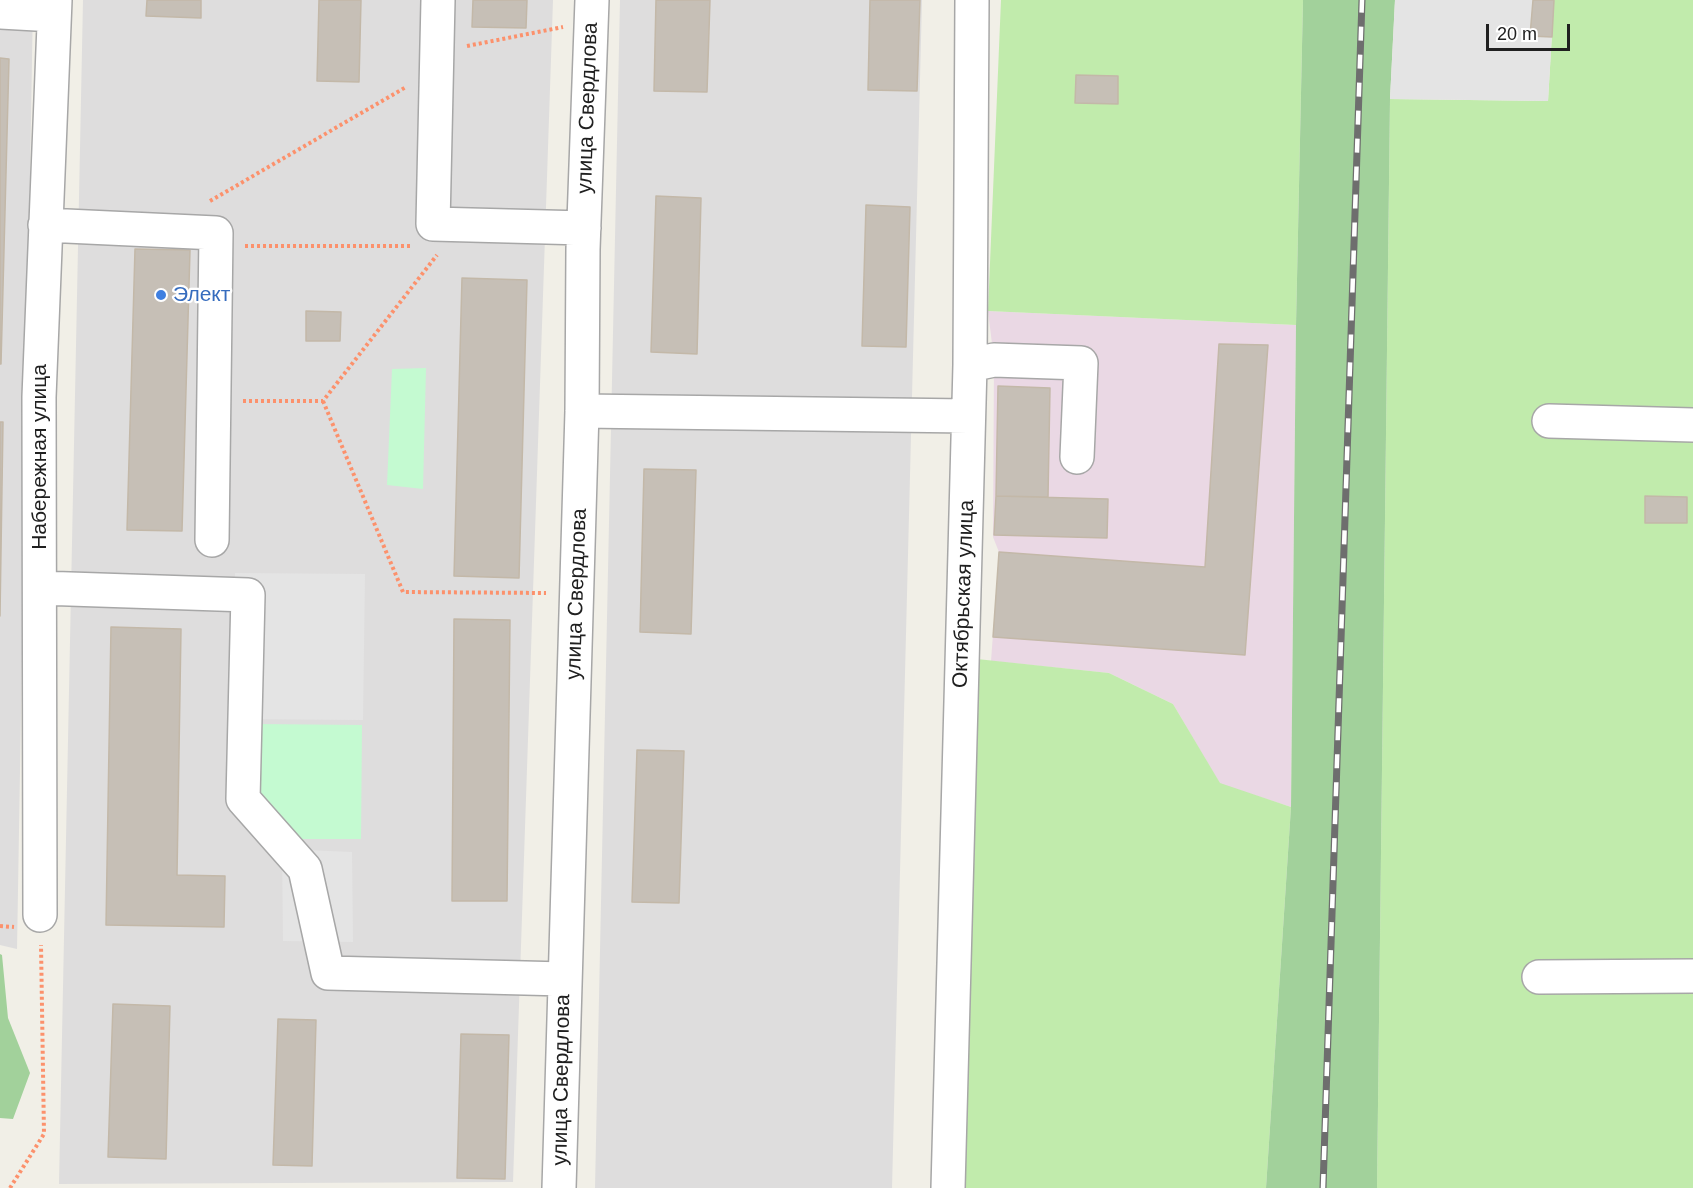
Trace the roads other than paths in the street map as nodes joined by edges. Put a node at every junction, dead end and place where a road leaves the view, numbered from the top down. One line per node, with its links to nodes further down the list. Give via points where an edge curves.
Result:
1 (438, 0): 7 (street, via 433,224 445,235)
2 (972, 0): 8 (street, Октябрьская улица)
3 (54, 8): 5 (street); 6 (street, Набережная улица)
4 (591, 11): 7 (street, улица Свердлова)
5 (0, 12)
6 (45, 225): 14 (street, via 216,233); 15 (street, Набережная улица, via 39,397)
7 (584, 228): 9 (street, улица Свердлова)
8 (970, 365): 10 (street, Октябрьская улица); 13 (street, via 994,360 1082,363)
9 (582, 411): 10 (street); 19 (street, улица Свердлова)
10 (968, 416): 21 (street, Октябрьская улица)
11 (1549, 421): 12 (street)
12 (1693, 425)
13 (1077, 457)
14 (212, 540)
15 (40, 588): 16 (street, Набережная улица); 19 (street, via 248,596 243,800 305,869 328,973)
16 (40, 915)
17 (1693, 976): 18 (street)
18 (1539, 977)
19 (564, 979): 20 (street, улица Свердлова)
20 (560, 1188)
21 (948, 1188)

